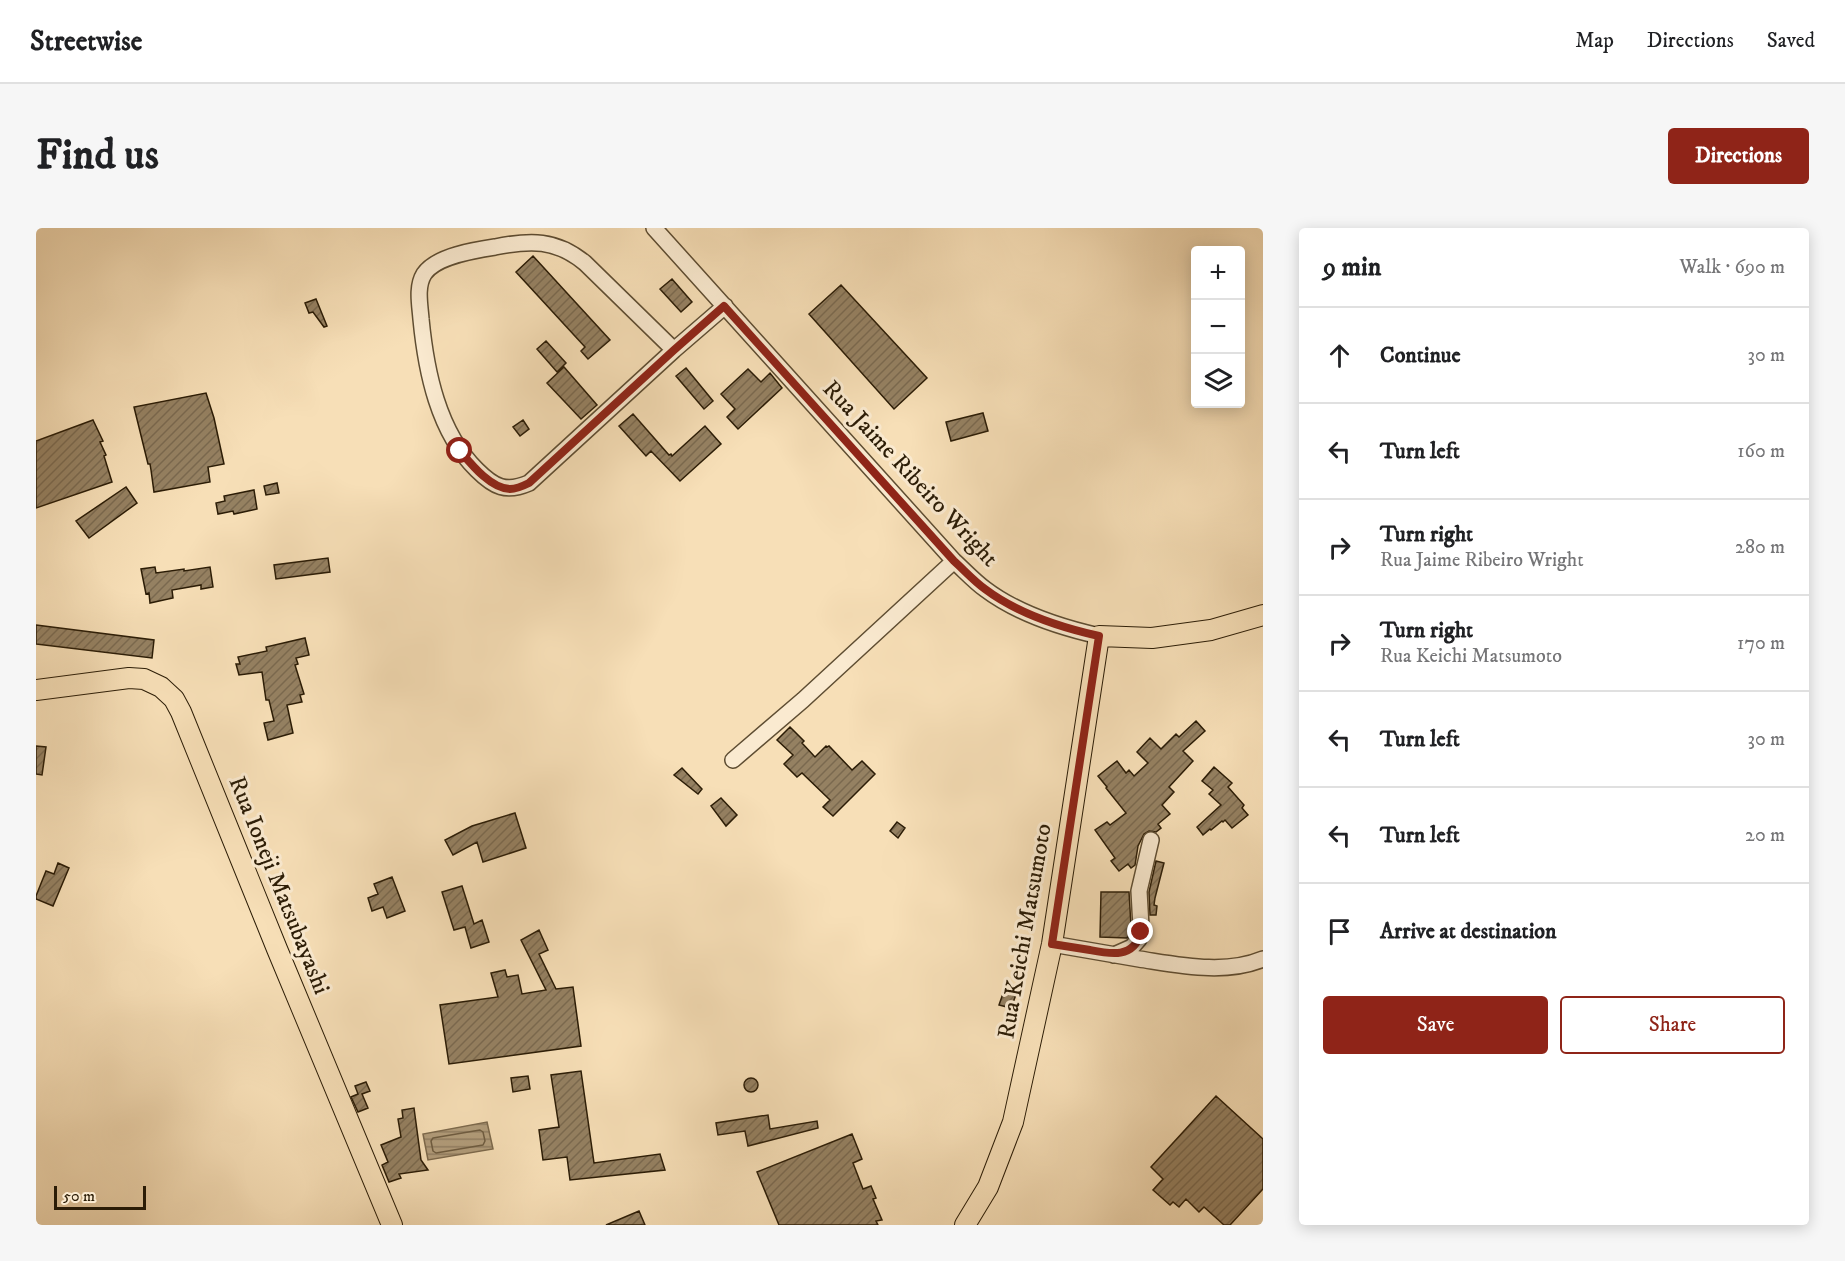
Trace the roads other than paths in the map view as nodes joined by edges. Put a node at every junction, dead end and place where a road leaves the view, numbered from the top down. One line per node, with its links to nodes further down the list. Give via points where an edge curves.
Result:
1 (654, 228): 2 (street, Rua Jaime Ribeiro Wright)
2 (724, 306): 3 (street); 4 (street, Rua Jaime Ribeiro Wright)
3 (674, 350): 3 (street, via 529,483 509,489 498,486 460,451 448,431 424,350 421,280 426,272 450,257 518,242 560,247 585,263)
4 (954, 561): 6 (street, Rua Jaime Ribeiro Wright, via 1008,604 1069,630); 8 (street)
5 (1263, 615): 6 (main road, Rua Jaime Ribeiro Wright, via 1211,630 1152,638)
6 (1099, 636): 10 (main road, Rua Keichi Matsumoto)
7 (36, 690): 13 (main road, Rua Ioneji Matsubayashi, via 129,678 144,679 174,699)
8 (733, 760)
9 (1151, 840): 11 (street, via 1139,891 1139,939 1132,948)
10 (1052, 944): 11 (street); 14 (main road, Rua Keichi Matsumoto, via 1013,1122 988,1187)
11 (1114, 954): 12 (street, via 1227,968)
12 (1263, 958)
13 (392, 1225)
14 (965, 1225)

